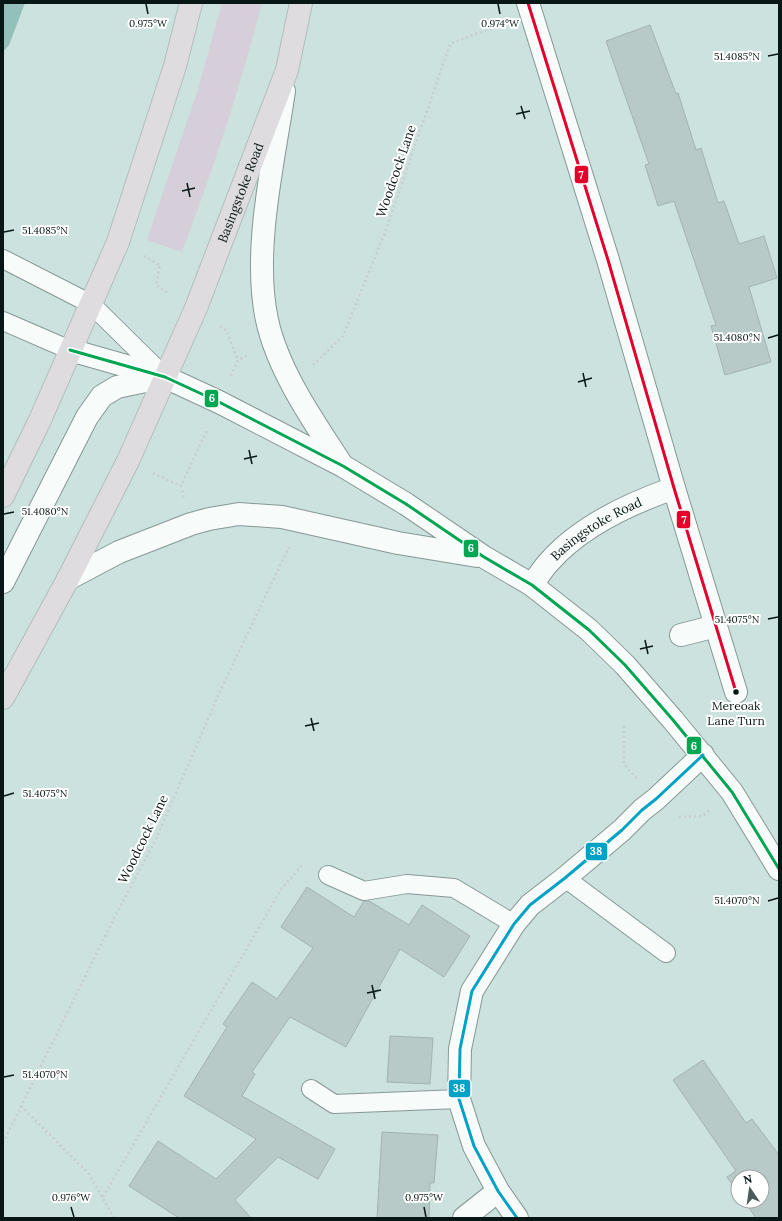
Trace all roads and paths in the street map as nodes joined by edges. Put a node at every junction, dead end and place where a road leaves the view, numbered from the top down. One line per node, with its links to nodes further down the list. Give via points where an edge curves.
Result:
1 (191, 3): 5 (highway, via 175,66)
2 (301, 3): 4 (highway, Basingstoke Road)
3 (529, 8): 12 (path, Woodcock Lane, via 450,44 386,230 343,336); 15 (street, via 608,260)
4 (287, 70): 8 (highway, Basingstoke Road); 14 (street, via 263,232 262,291 274,343 295,391)
5 (118, 242): 7 (highway); 8 (path, via 160,264 156,285)
6 (3, 259): 7 (lane)
7 (91, 304): 10 (highway); 13 (lane)
8 (196, 308): 11 (path, via 226,330); 13 (highway, Basingstoke Road)
9 (3, 321): 10 (lane)
10 (70, 350): 13 (street); 16 (highway)
11 (238, 360)
12 (312, 366)
13 (165, 377): 14 (street); 19 (highway, Basingstoke Road, via 128,461); 20 (street, via 117,387 102,396 87,416)
14 (343, 466): 18 (street, via 406,504)
15 (674, 488): 21 (street, Basingstoke Road, via 640,500 586,530 551,560); 22 (street)
16 (3, 496)
17 (292, 540): 35 (path, Woodcock Lane, via 221,689 155,841)
18 (484, 557): 19 (street, via 398,543 282,517 239,514 191,524 119,552); 21 (street)
19 (68, 579): 25 (highway, Basingstoke Road)
20 (3, 582)
21 (532, 585): 26 (street, via 588,630 619,660)
22 (716, 626): 23 (street); 24 (street)
23 (681, 635)
24 (736, 692)
25 (3, 698)
26 (703, 755): 28 (street, via 732,792); 30 (street, via 622,830)
27 (308, 863): 38 (path, via 302,865 280,891)
28 (779, 869)
29 (328, 875): 31 (lane, via 364,890 407,884 454,888)
30 (565, 878): 31 (street, via 530,905); 32 (lane)
31 (514, 924): 34 (street, via 472,991 460,1048)
32 (666, 953)
33 (311, 1089): 34 (lane, via 334,1104)
34 (459, 1099): 37 (street, via 474,1146)
35 (20, 1106): 36 (path, Woodcock Lane); 38 (path, via 89,1174)
36 (3, 1143)
37 (498, 1191): 40 (street); 41 (street)
38 (103, 1198): 39 (path)
39 (114, 1218)
40 (464, 1218)
41 (517, 1218)

